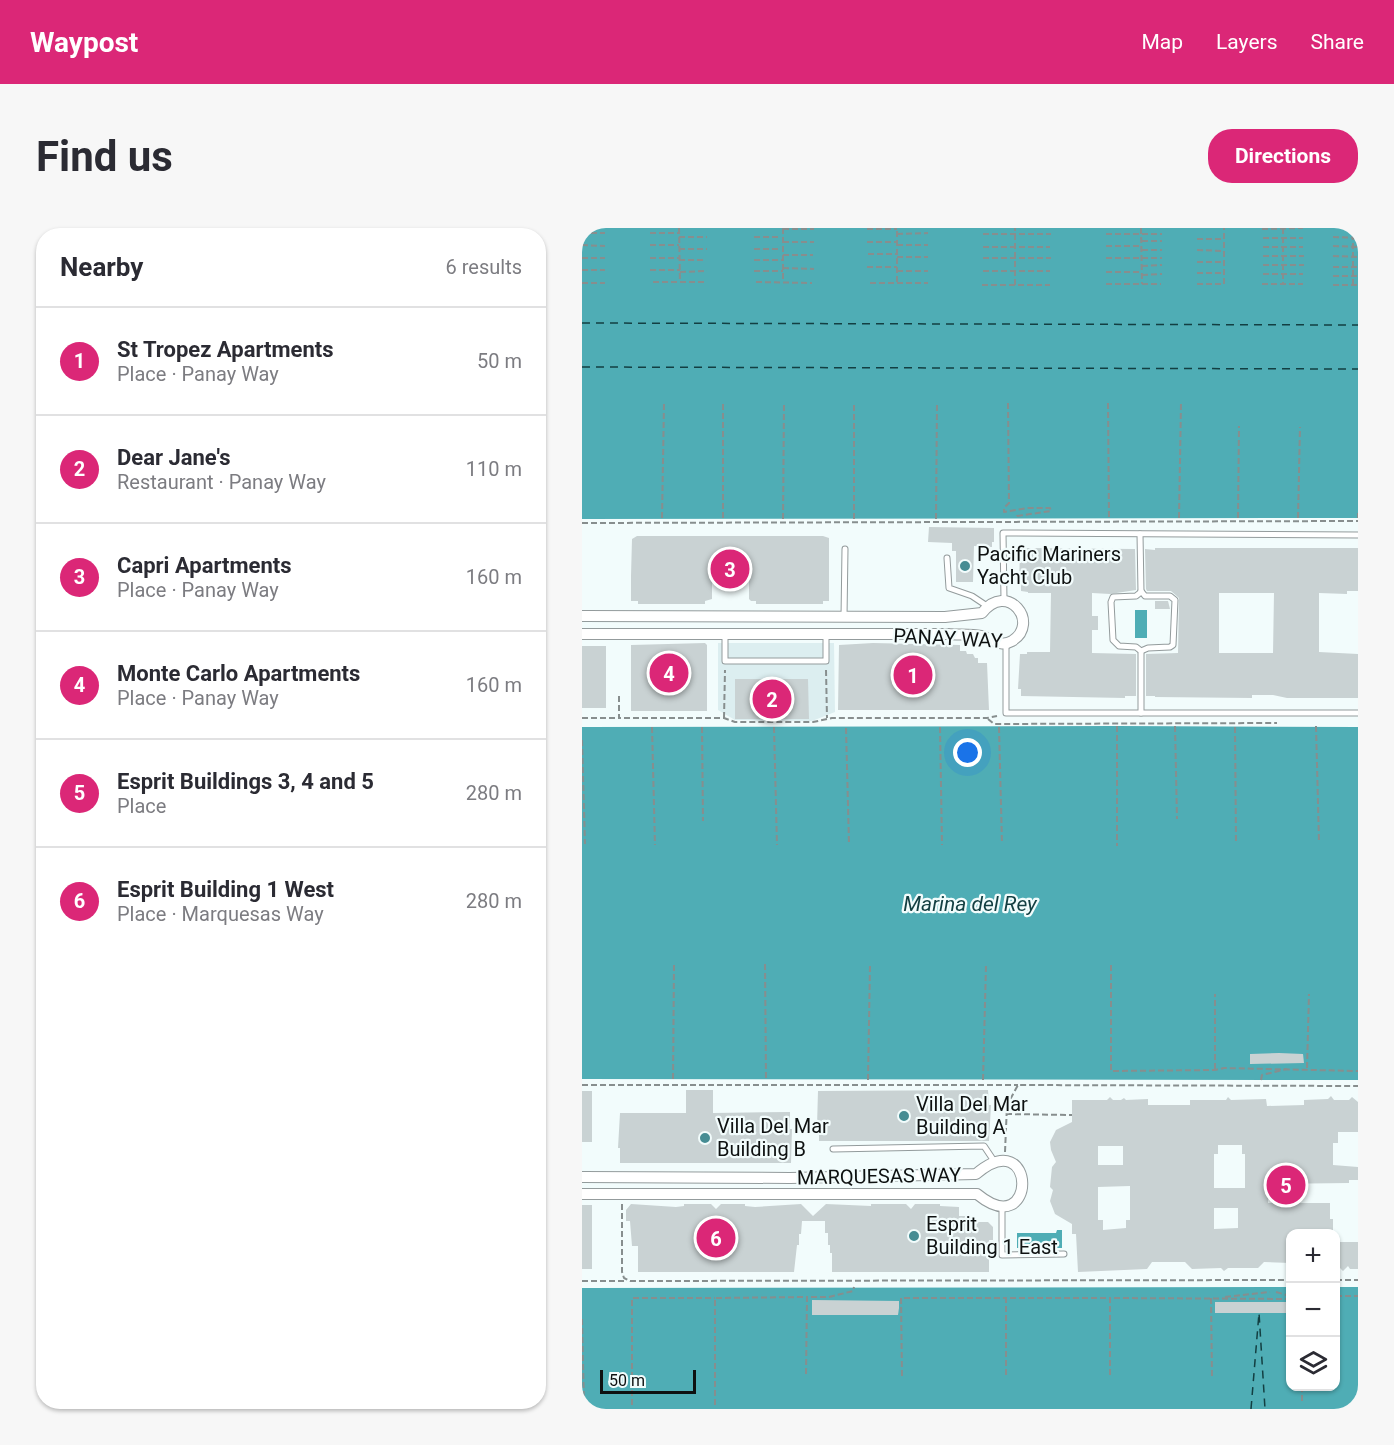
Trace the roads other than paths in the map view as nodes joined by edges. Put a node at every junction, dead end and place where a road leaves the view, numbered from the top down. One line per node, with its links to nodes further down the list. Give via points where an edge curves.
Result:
1 (1140, 534): 2 (lane); 5 (lane); 6 (lane, via 1003,533)
2 (1358, 536)
3 (845, 549): 9 (lane)
4 (947, 558): 7 (lane, via 949,588)
5 (1141, 591): 14 (lane, via 1136,596 1113,597 1112,602 1113,640 1119,646); 14 (lane, via 1145,596 1170,596 1175,600 1173,645)
6 (1004, 600): 7 (street, PANAY WAY); 13 (street, PANAY WAY, via 1019,609 1023,618 1019,636)
7 (987, 606): 9 (street, PANAY WAY, via 982,613 945,617)
8 (582, 616): 9 (street, PANAY WAY)
9 (844, 617)
10 (582, 634): 11 (street, PANAY WAY)
11 (725, 634): 12 (street, PANAY WAY); 12 (lane, via 725,661 826,661)
12 (826, 634): 13 (street, PANAY WAY, via 948,634 983,636)
13 (1006, 644): 15 (lane, via 1006,713)
14 (1141, 651): 15 (lane)
15 (1141, 713): 16 (lane)
16 (1358, 713)
17 (833, 1149): 18 (lane, via 984,1146)
18 (999, 1161): 21 (street, MARQUESAS WAY, via 976,1174); 25 (street, via 1017,1168 1023,1181 1020,1196)
19 (582, 1177): 20 (street, MARQUESAS WAY)
20 (621, 1177): 21 (street, MARQUESAS WAY); 23 (street)
21 (790, 1178): 24 (street)
22 (582, 1194): 23 (street, MARQUESAS WAY)
23 (622, 1194): 24 (street, MARQUESAS WAY)
24 (789, 1194): 25 (street, MARQUESAS WAY, via 977,1194 989,1204)
25 (1002, 1207): 26 (lane, via 1002,1255)
26 (1064, 1254)

